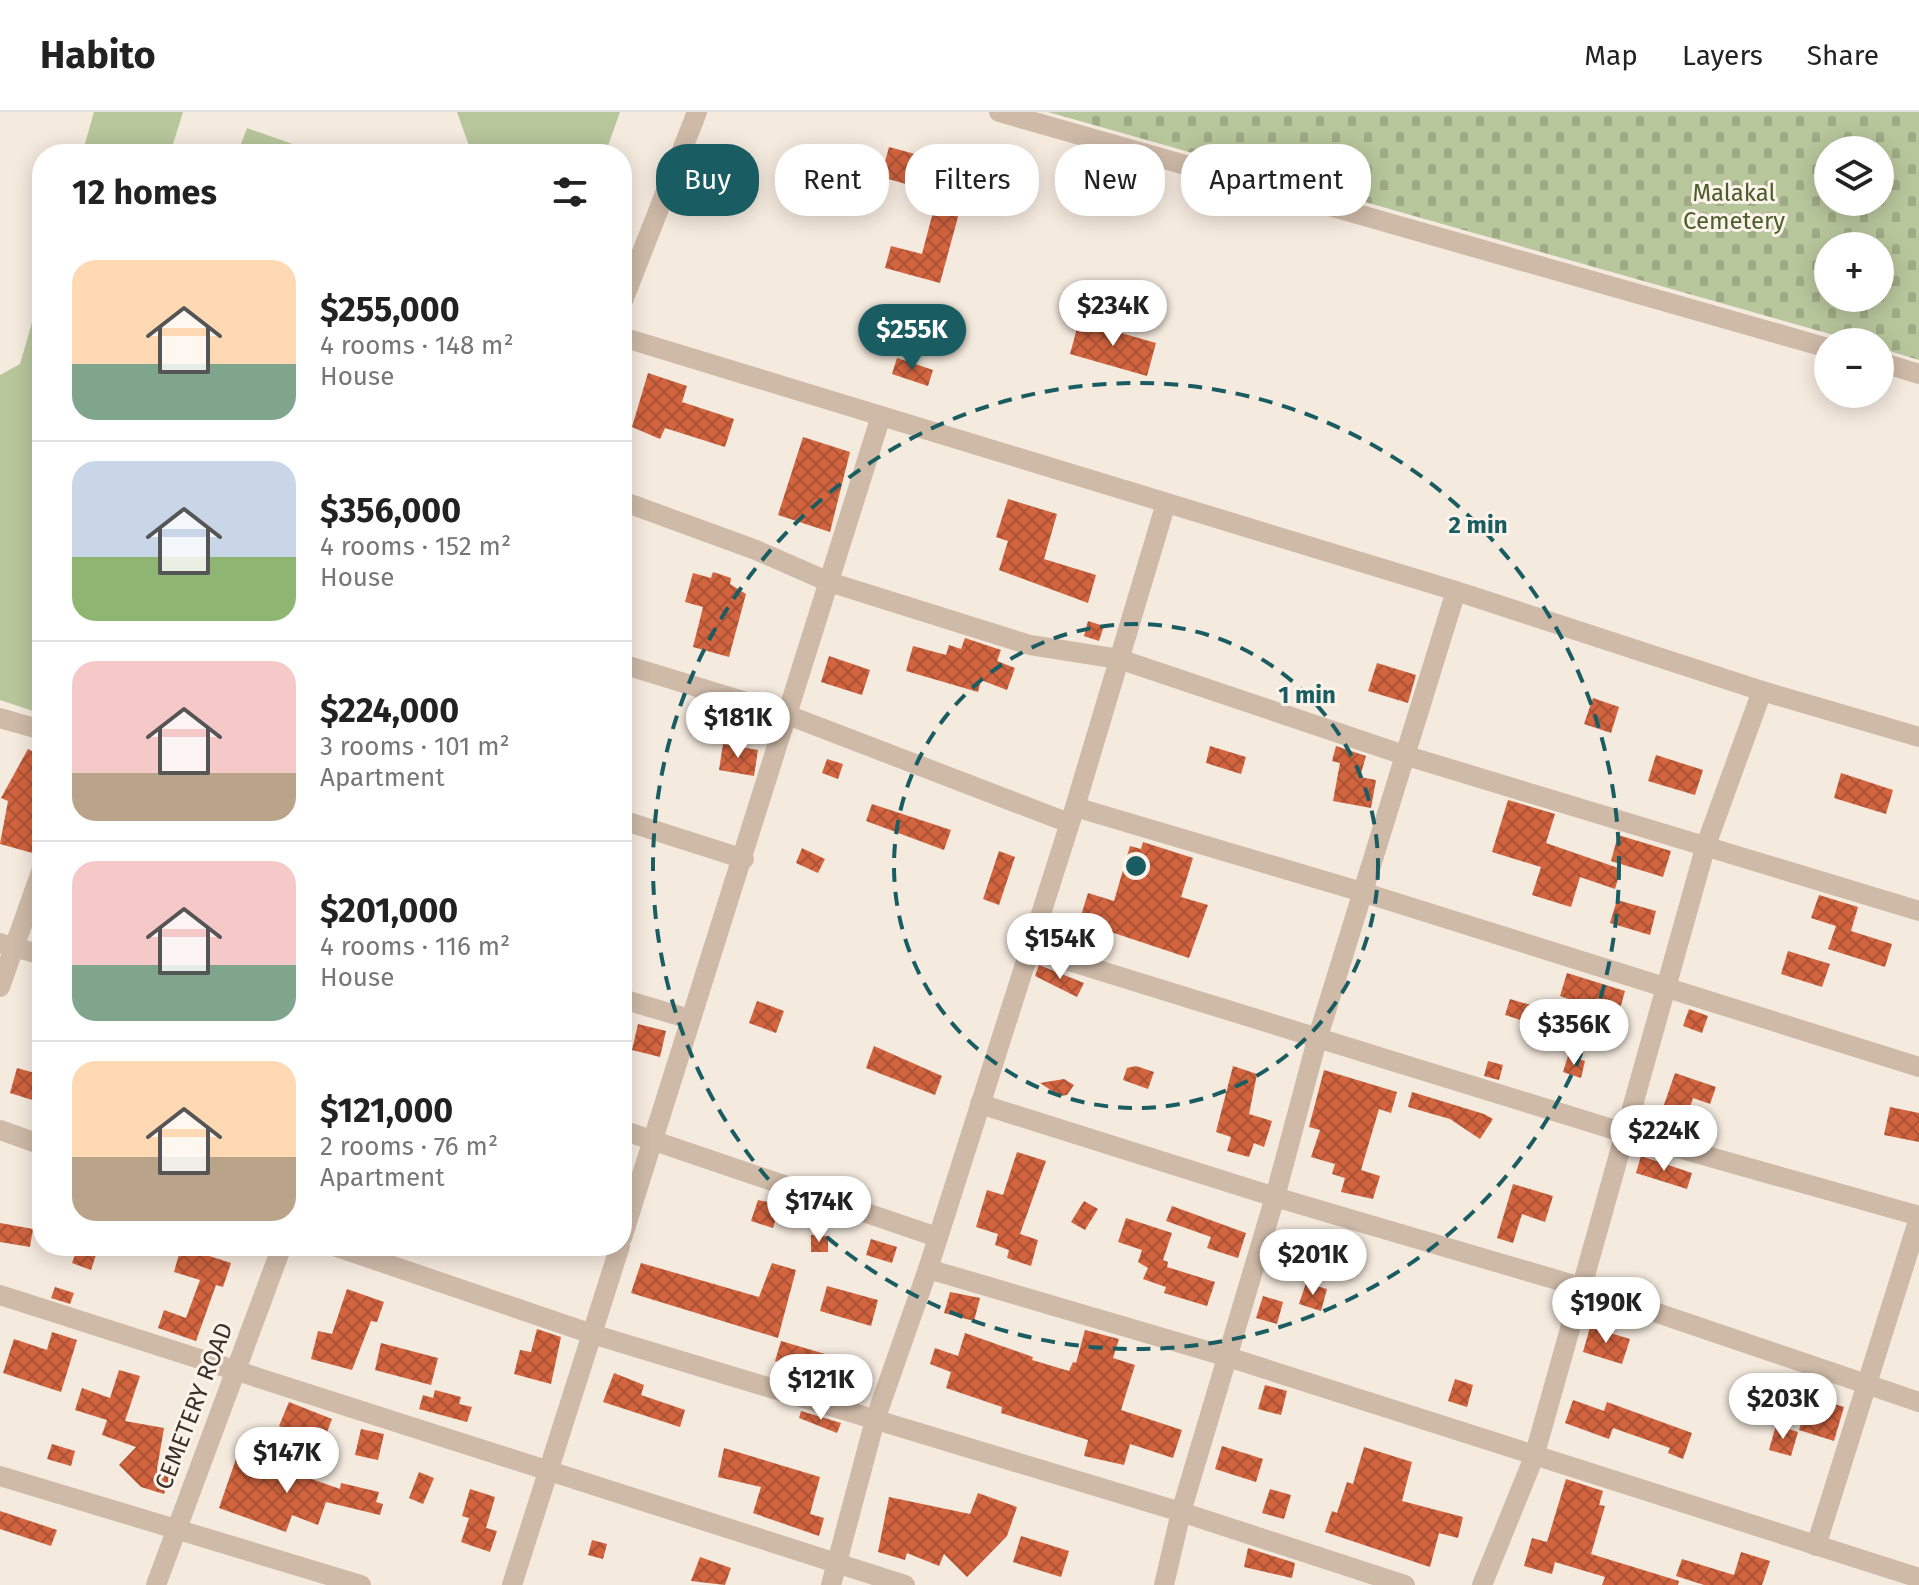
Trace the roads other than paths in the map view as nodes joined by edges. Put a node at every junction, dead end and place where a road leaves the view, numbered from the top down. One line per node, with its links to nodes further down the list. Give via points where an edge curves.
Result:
1 (697, 112): 3 (street)
2 (999, 112): 5 (street)
3 (632, 278)
4 (632, 340): 8 (street)
5 (1814, 344)
6 (1894, 366): 7 (street)
7 (1919, 374)
8 (881, 416): 9 (street); 11 (street)
9 (1166, 503): 12 (street); 13 (street)
10 (632, 505): 11 (street)
11 (829, 582): 13 (street, via 1030,645); 16 (street)
12 (1456, 591): 15 (street); 20 (street)
13 (1119, 659): 20 (street); 21 (street)
14 (632, 667): 16 (street)
15 (1762, 691): 19 (street); 23 (street)
16 (785, 714): 21 (street); 24 (street)
17 (0, 718): 18 (street)
18 (32, 727)
19 (1919, 737)
20 (1404, 755): 23 (street); 26 (street)
21 (1072, 815): 26 (street); 29 (street)
22 (632, 823): 24 (street)
23 (1706, 845): 27 (street); 32 (street)
24 (744, 859): 34 (street)
25 (32, 891): 28 (street)
26 (1362, 892): 32 (street); 35 (street)
27 (1919, 911)
28 (7, 945): 30 (street); 31 (street)
29 (1030, 949): 35 (street); 37 (street)
30 (32, 952)
31 (0, 987)
32 (1666, 987): 36 (street); 40 (street)
33 (632, 1002): 34 (street)
34 (690, 1019): 41 (street)
35 (1317, 1040): 40 (street); 43 (street)
36 (1919, 1067)
37 (980, 1104): 43 (street); 46 (street)
38 (0, 1130): 42 (street)
39 (632, 1133): 41 (street)
40 (1625, 1133): 45 (street); 51 (street)
41 (653, 1138): 44 (street); 46 (street)
42 (32, 1141)
43 (1275, 1197): 51 (street); 54 (street)
44 (632, 1206)
45 (1919, 1217): 56 (street)
46 (937, 1237): 50 (street)
47 (278, 1256): 55 (street, CEMETERY ROAD)
48 (363, 1256): 53 (street)
49 (617, 1256): 53 (street)
50 (928, 1269): 54 (street); 58 (street)
51 (1581, 1287): 56 (street); 59 (street)
52 (0, 1295): 55 (street)
53 (592, 1334): 58 (street); 60 (street)
54 (1228, 1357): 59 (street); 62 (street)
55 (236, 1369): 60 (street); 63 (street, CEMETERY ROAD)
56 (1866, 1385): 57 (street); 64 (street)
57 (1919, 1402)
58 (875, 1420): 62 (street); 65 (street)
59 (1534, 1457): 64 (street); 75 (street)
60 (547, 1473): 65 (street); 70 (street)
61 (0, 1476): 63 (street)
62 (1181, 1512): 73 (street); 74 (street)
63 (175, 1528): 68 (street, CEMETERY ROAD); 69 (street)
64 (1816, 1546): 66 (street)
65 (839, 1564): 71 (street); 72 (street)
66 (1879, 1576): 67 (street)
67 (1919, 1578)
68 (156, 1585)
69 (361, 1585)
70 (512, 1585)
71 (831, 1585)
72 (905, 1585)
73 (1164, 1585)
74 (1405, 1585)
75 (1482, 1585)

